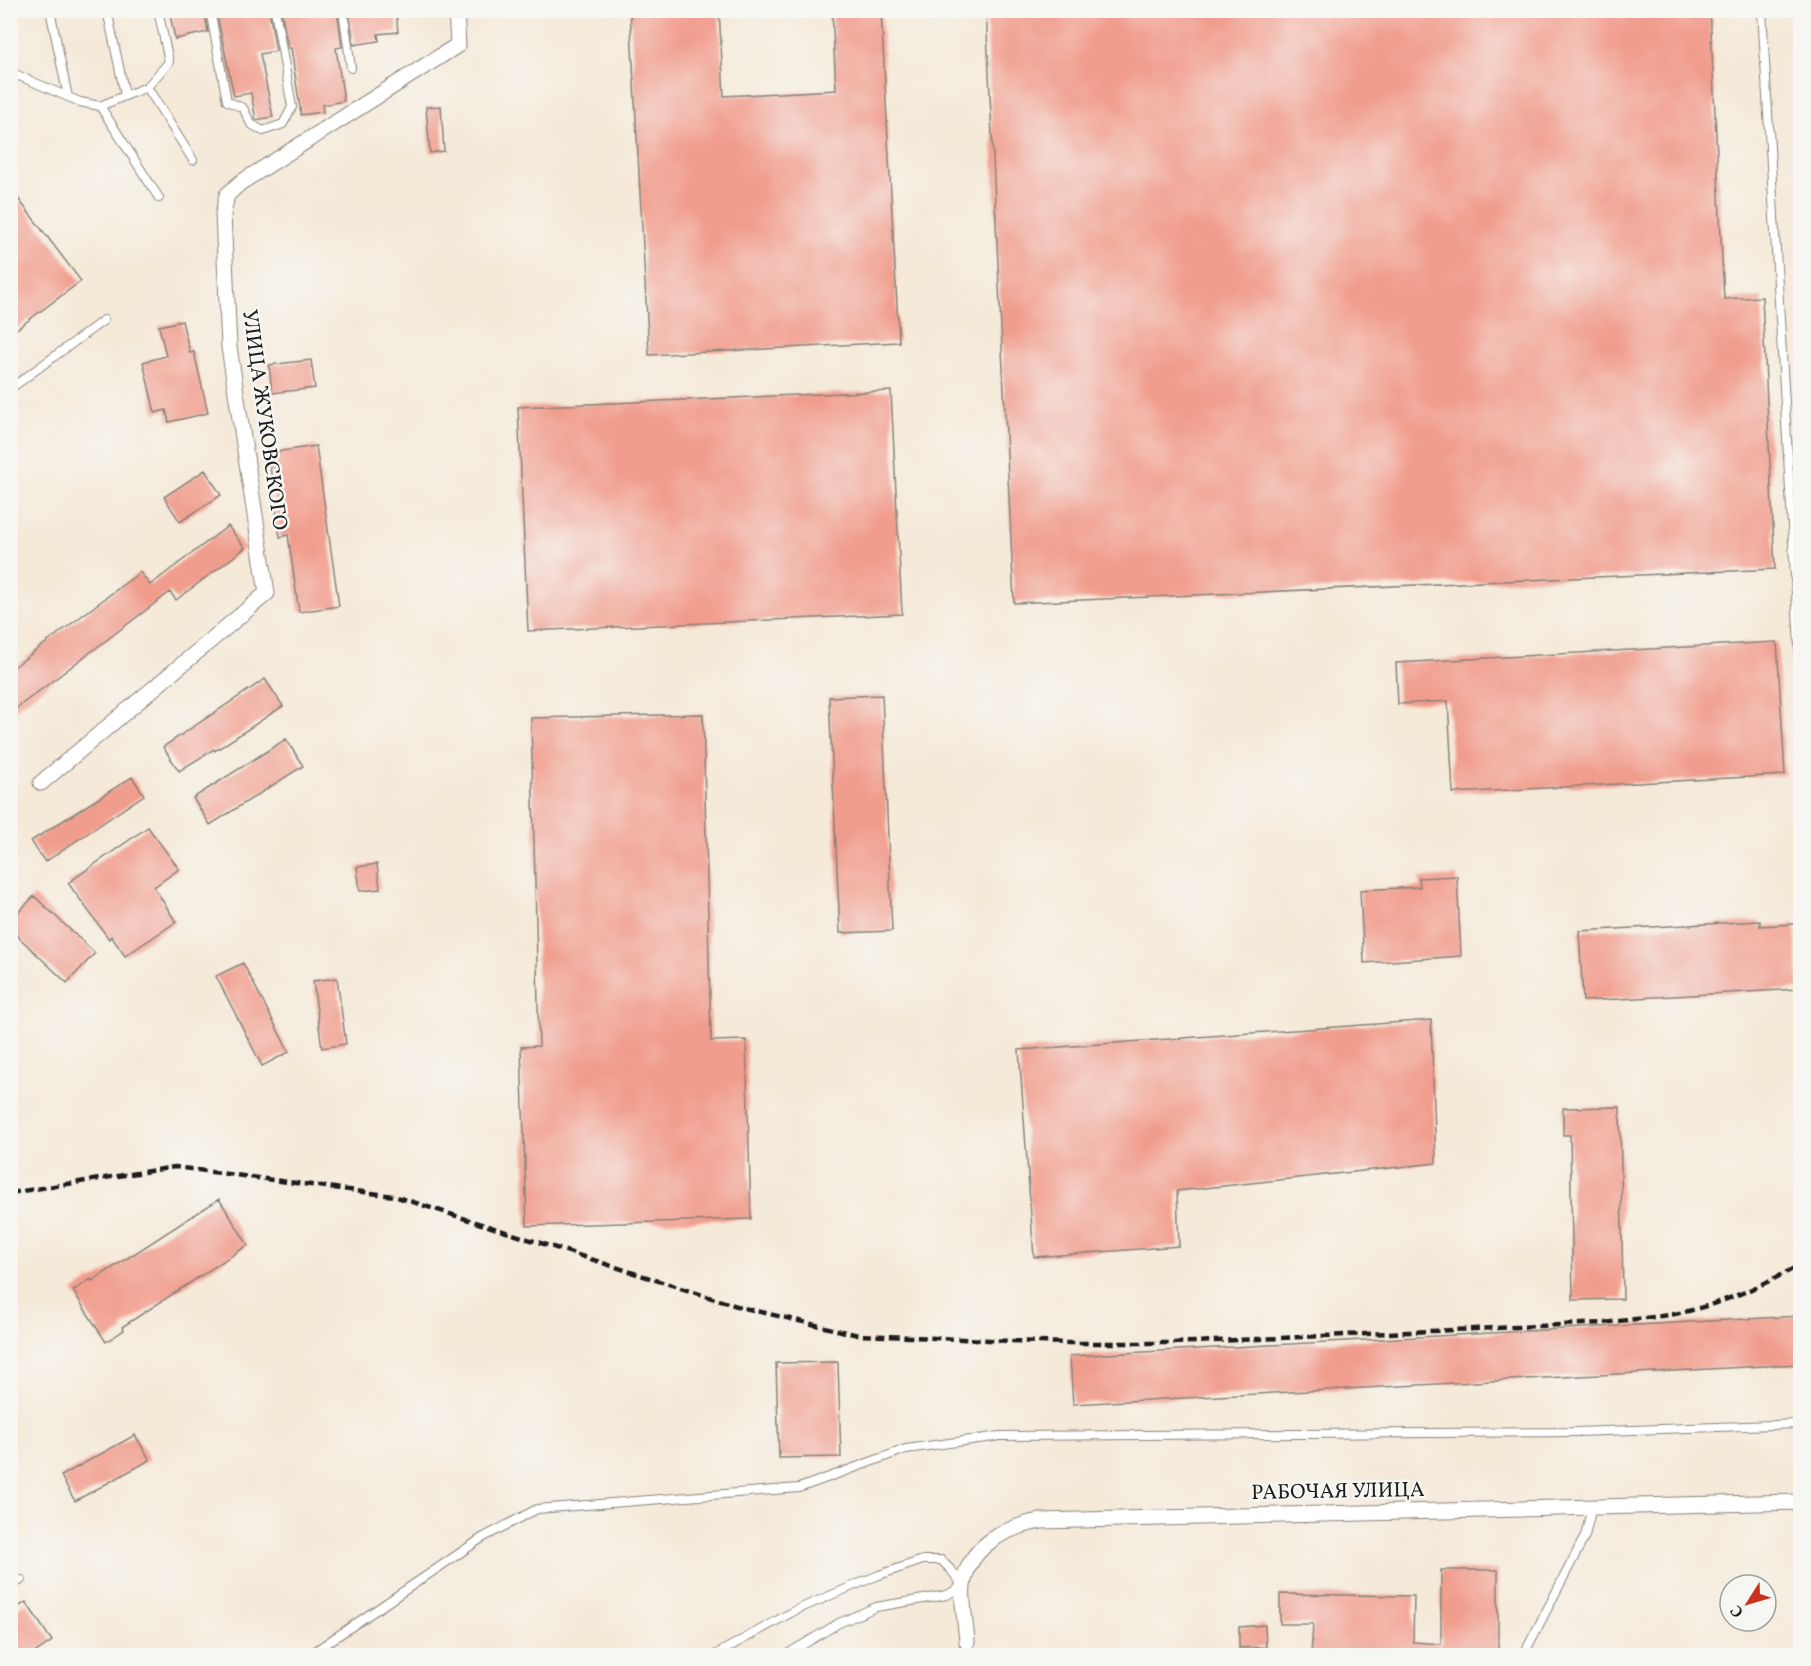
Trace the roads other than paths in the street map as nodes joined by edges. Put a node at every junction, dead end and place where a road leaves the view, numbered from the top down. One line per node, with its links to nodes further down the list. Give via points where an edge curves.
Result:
1 (50, 10): 14 (lane)
2 (107, 10): 13 (lane)
3 (159, 10): 12 (lane, via 169,62)
4 (210, 10): 5 (lane, via 226,101 243,108 251,124 263,131 283,124 292,107)
5 (275, 10)
6 (343, 10): 10 (lane)
7 (456, 10): 21 (street, УЛИЦА ЖУКОВСКОГО, via 459,45 240,183 227,195 223,214 229,347 267,593)
8 (1762, 10): 20 (lane)
9 (10, 64): 11 (lane)
10 (351, 68)
11 (12, 73): 14 (lane)
12 (147, 87): 13 (lane); 16 (lane)
13 (125, 95): 15 (lane)
14 (69, 97): 15 (lane)
15 (100, 106): 17 (lane)
16 (193, 160)
17 (159, 198)
18 (104, 320): 19 (lane)
19 (10, 389)
20 (1800, 662)
21 (41, 783)
22 (1800, 1424): 29 (lane, via 1577,1432 1000,1436 906,1449 799,1488 537,1509 482,1538)
23 (1800, 1502): 24 (street, РАБОЧАЯ УЛИЦА)
24 (1592, 1507): 26 (street, РАБОЧАЯ УЛИЦА, via 1041,1521 1007,1530 992,1539 979,1551); 32 (lane, via 1585,1536)
25 (21, 1580): 27 (lane)
26 (963, 1586): 28 (street, РАБОЧАЯ УЛИЦА); 30 (lane, via 941,1560 923,1560 796,1610); 31 (lane, via 947,1595 876,1607)
27 (10, 1587)
28 (967, 1642)
29 (308, 1656)
30 (713, 1656)
31 (784, 1656)
32 (1523, 1656)

